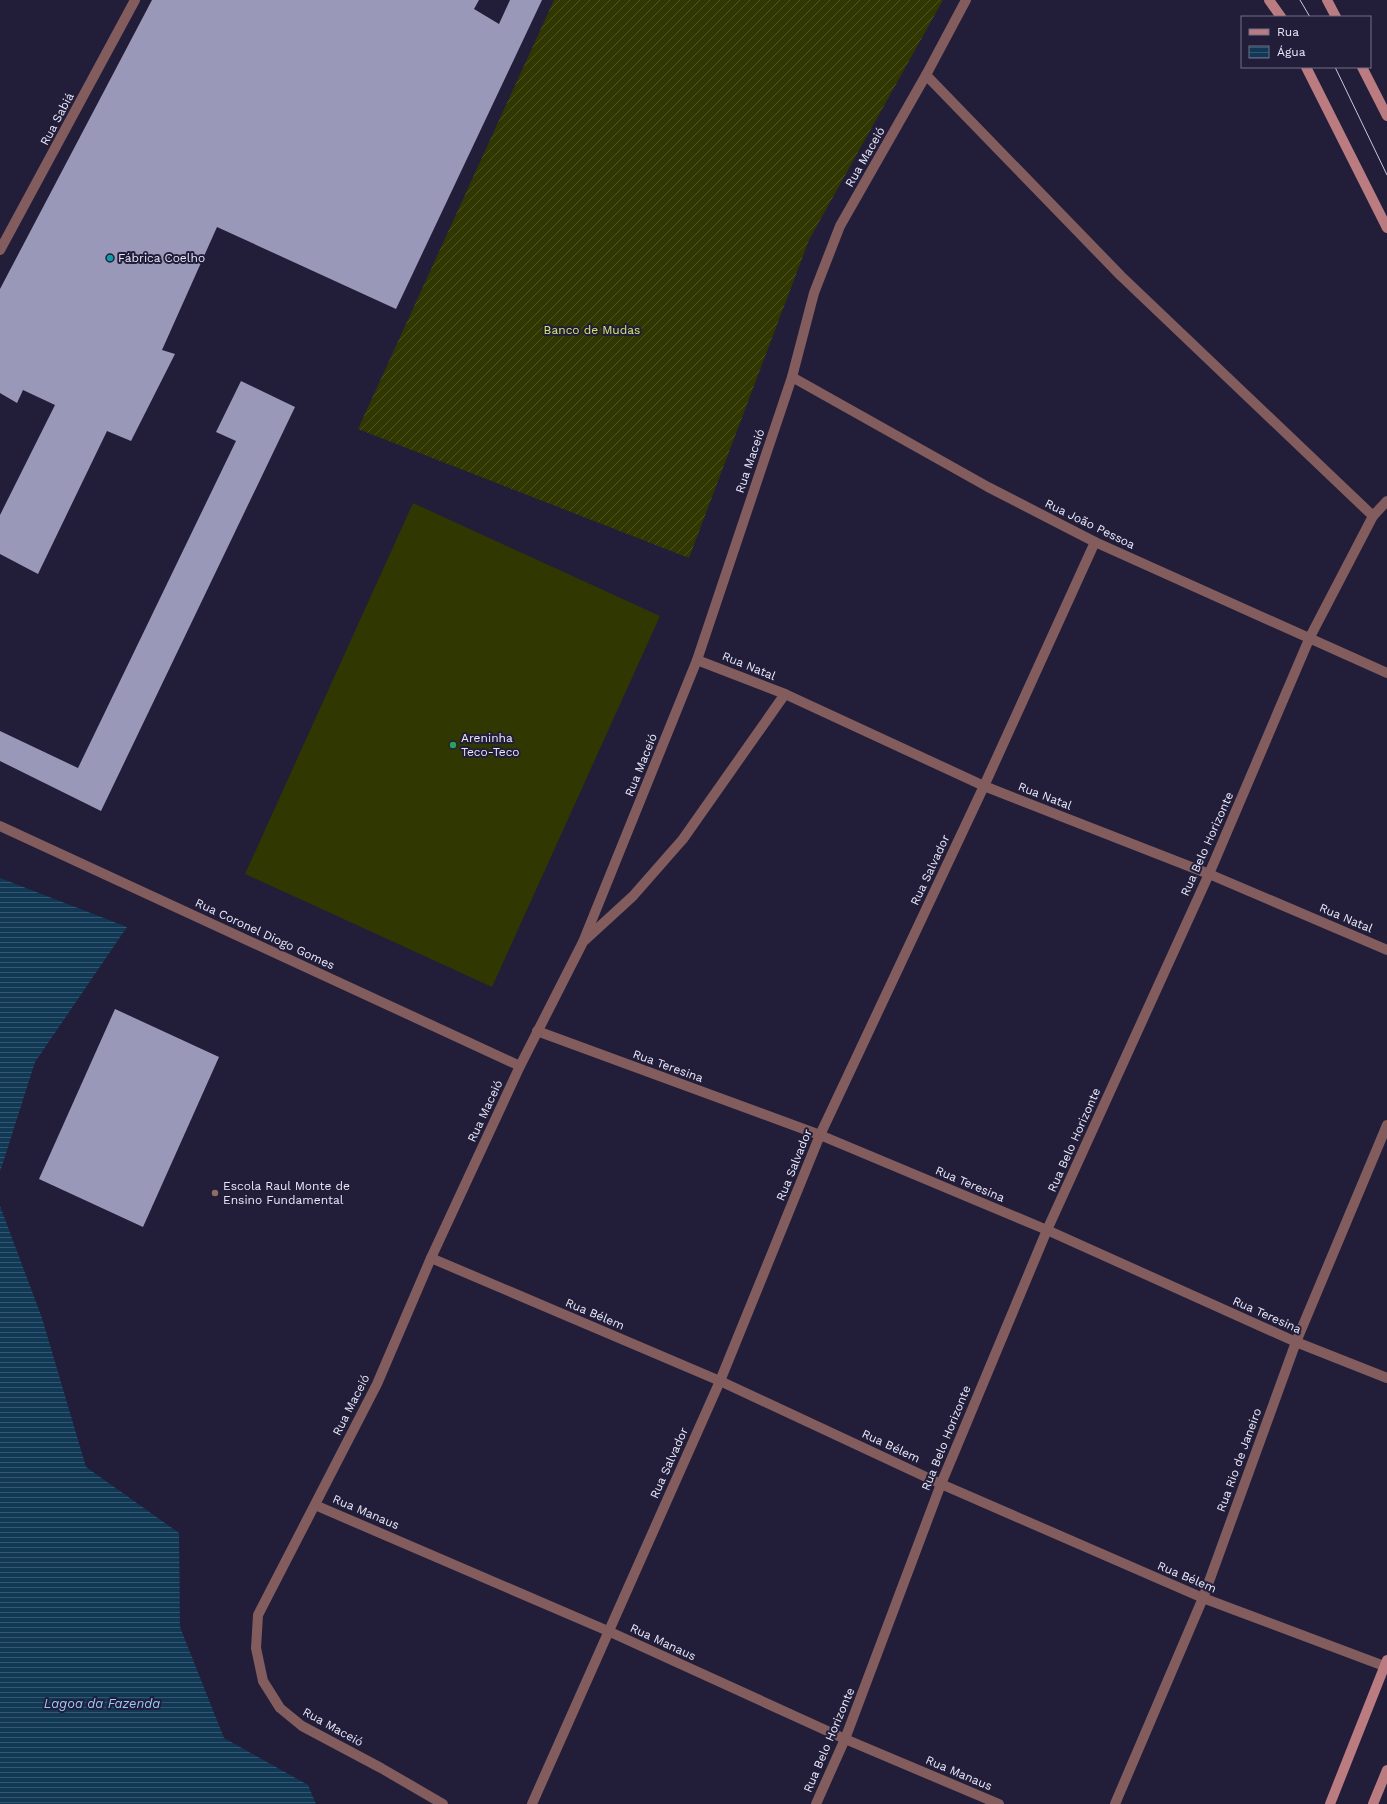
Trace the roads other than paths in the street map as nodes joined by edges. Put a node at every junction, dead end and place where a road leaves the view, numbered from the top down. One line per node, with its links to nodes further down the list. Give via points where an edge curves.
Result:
1 (135, 0): 12 (street, Rua Sabiá)
2 (966, 0): 9 (street, Rua Maceió)
3 (1269, 0): 5 (main road)
4 (1327, 0): 6 (main road)
5 (1280, 16)
6 (1335, 16)
7 (1307, 68): 11 (main road)
8 (1363, 68): 10 (main road)
9 (926, 75): 13 (street, Rua Maceió, via 840,226 814,293); 15 (street, via 1122,276)
10 (1387, 116)
11 (1387, 228)
12 (0, 250)
13 (792, 377): 16 (street, Rua João Pessoa, via 988,488); 18 (street, Rua Maceió)
14 (1387, 501): 15 (street, Rua Belo Horizonte)
15 (1372, 516): 17 (street, Rua Belo Horizonte)
16 (1095, 542): 17 (street, Rua João Pessoa); 21 (street, Rua Salvador)
17 (1310, 638): 19 (street, Rua João Pessoa); 23 (street, Rua Belo Horizonte)
18 (697, 660): 20 (street, Rua Natal); 24 (street, Rua Maceió)
19 (1387, 673)
20 (785, 694): 21 (street, Rua Natal); 24 (street, Rua Maceió, via 683,839 633,896)
21 (984, 786): 23 (street, Rua Natal); 29 (street, Rua Salvador)
22 (0, 826): 27 (street, Rua Coronel Diogo Gomes)
23 (1209, 874): 25 (street, Rua Natal); 30 (street, Rua Belo Horizonte)
24 (583, 942): 26 (street, Rua Maceió)
25 (1387, 950)
26 (537, 1031): 27 (street, Rua Maceió); 29 (street, Rua Teresina)
27 (520, 1066): 31 (street, Rua Maceió)
28 (1387, 1125): 32 (street, Rua Rio de Janeiro)
29 (820, 1135): 30 (street, Rua Teresina); 34 (street, Rua Salvador)
30 (1047, 1230): 32 (street, Rua Teresina); 35 (street, Rua Belo Horizonte)
31 (431, 1258): 34 (street, Rua Bélem); 36 (street, Rua Maceió, via 377,1384)
32 (1296, 1342): 33 (street, Rua Teresina); 37 (street, Rua Rio de Janeiro)
33 (1387, 1378)
34 (720, 1381): 35 (street, Rua Bélem); 38 (street, Rua Salvador)
35 (941, 1484): 37 (street, Rua Bélem); 40 (street, Rua Belo Horizonte)
36 (315, 1504): 38 (street, Rua Manaus); 42 (street, Rua Maceió, via 258,1615 256,1648 263,1681 280,1708 302,1726)
37 (1203, 1598): 39 (street, Rua Bélem); 46 (street, Rua Rio de Janeiro)
38 (608, 1631): 40 (street, Rua Manaus); 43 (street, Rua Salvador)
39 (1386, 1665): 47 (main road)
40 (845, 1739): 44 (street, Rua Belo Horizonte); 45 (street, Rua Manaus)
41 (1387, 1770): 48 (main road)
42 (443, 1804)
43 (532, 1804)
44 (816, 1804)
45 (999, 1804)
46 (1115, 1804)
47 (1330, 1804)
48 (1373, 1804)

